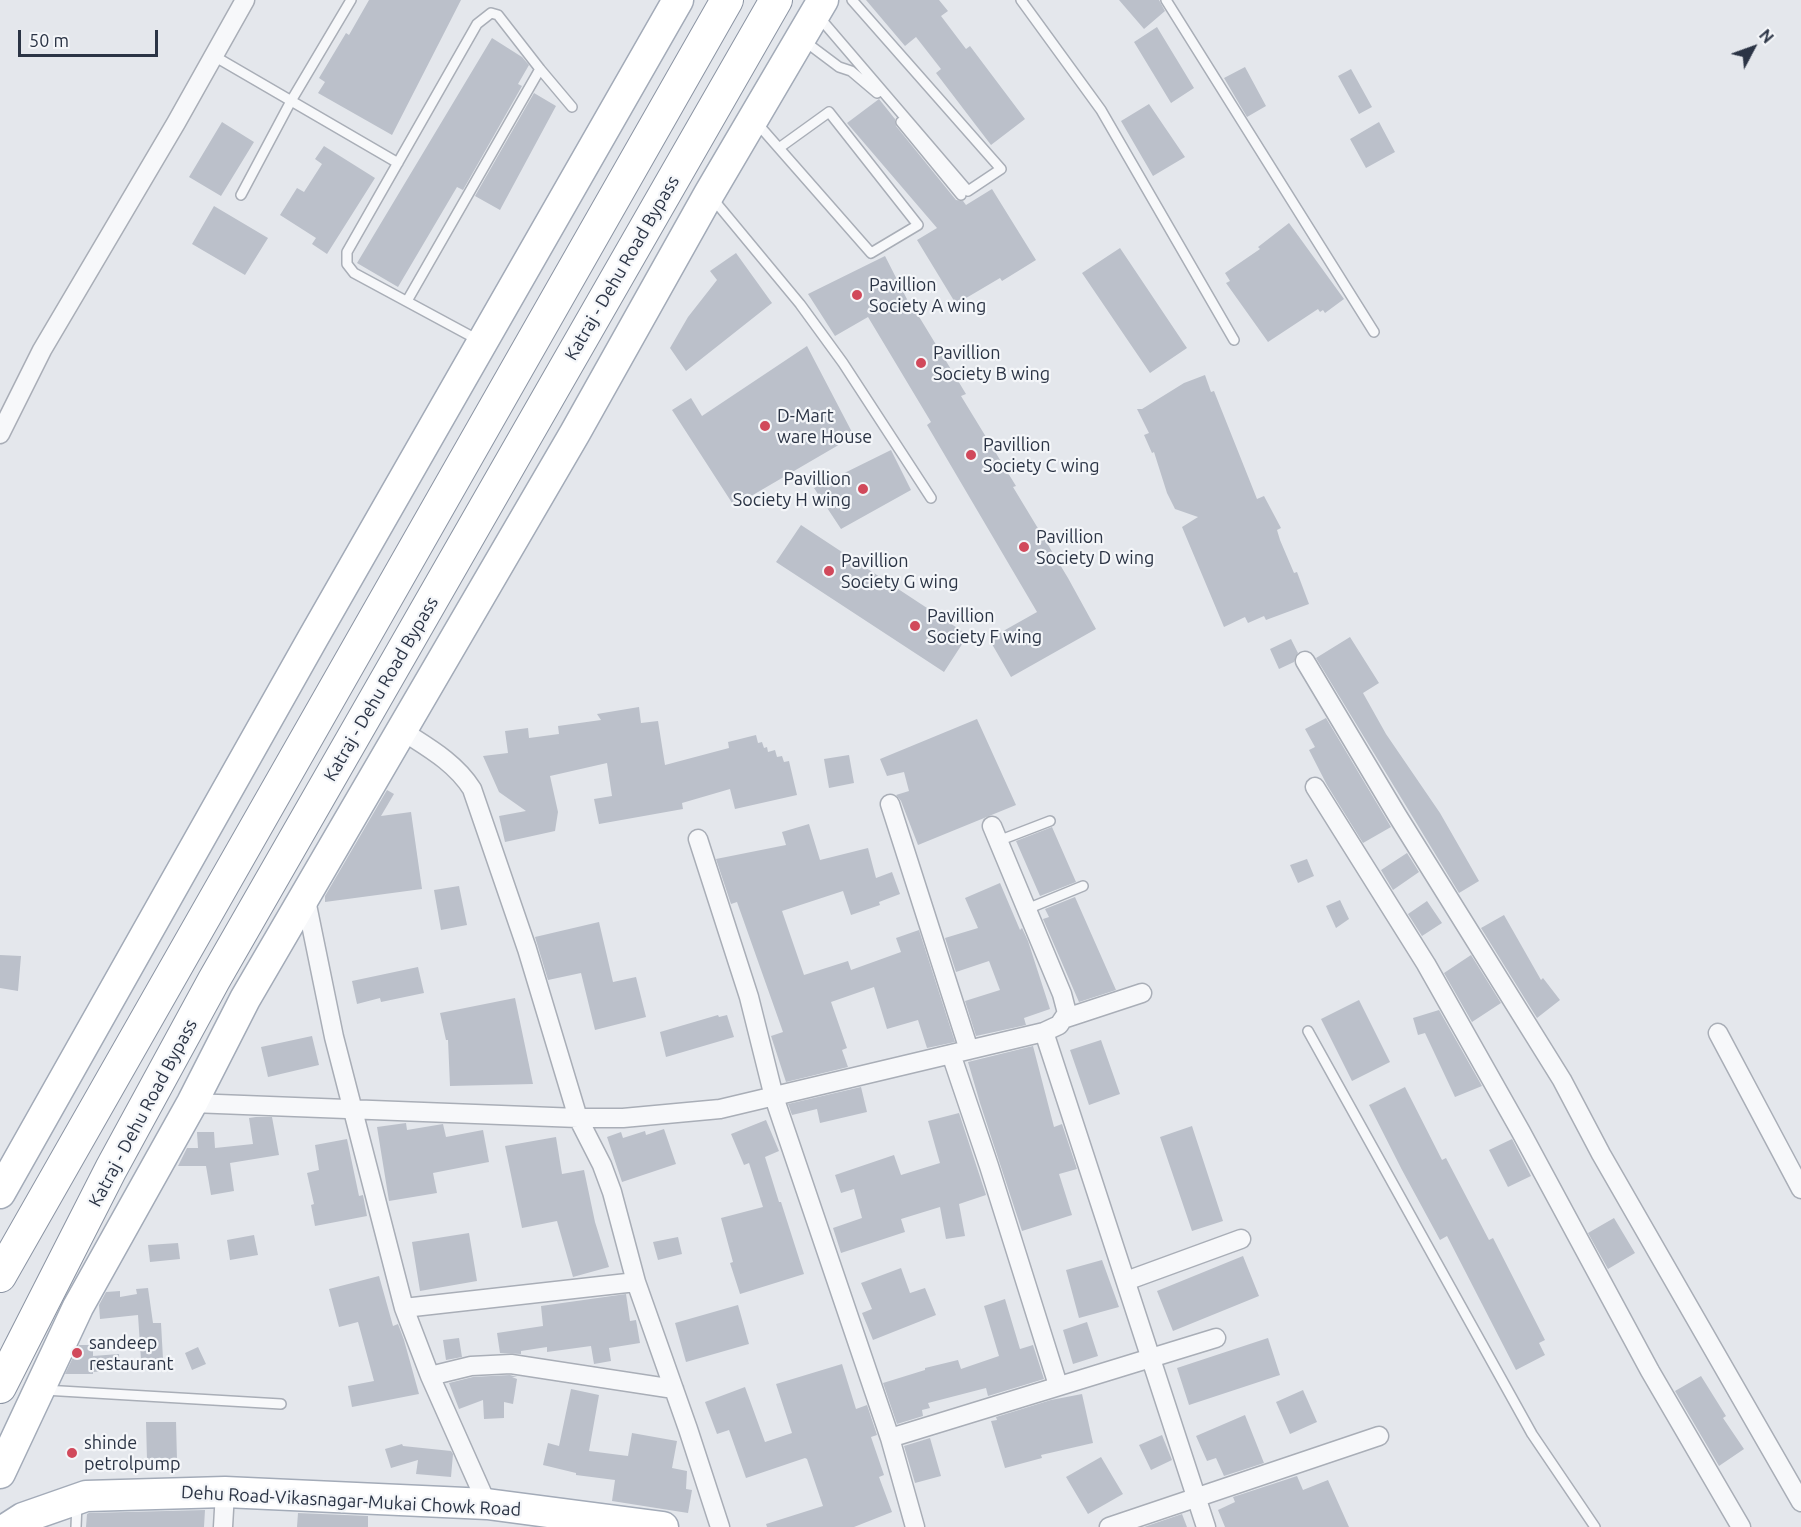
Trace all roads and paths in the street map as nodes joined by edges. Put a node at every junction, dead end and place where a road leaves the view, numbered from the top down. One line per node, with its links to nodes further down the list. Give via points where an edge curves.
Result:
1 (245, 0): 11 (street)
2 (351, 0): 13 (lane)
3 (677, 0): 24 (main road)
4 (727, 0): 51 (highway)
5 (776, 0): 59 (highway, Katraj - Dehu Road Bypass, via 214,980)
6 (852, 0): 9 (lane, via 1001,169 968,191)
7 (1021, 0): 23 (lane, via 1101,110)
8 (1166, 0): 22 (lane)
9 (820, 6): 10 (main road)
10 (801, 39): 15 (main road); 20 (lane, via 873,89)
11 (214, 56): 13 (lane); 25 (street, via 42,350)
12 (540, 69): 14 (lane); 17 (lane, via 498,15 484,17); 21 (lane)
13 (291, 101): 17 (lane); 18 (lane)
14 (572, 107)
15 (754, 120): 16 (lane); 19 (main road)
16 (779, 148): 16 (lane, via 871,253 918,225 829,112)
17 (398, 163): 21 (lane, via 346,258 354,273)
18 (241, 195)
19 (710, 195): 26 (lane, via 800,304); 28 (main road)
20 (961, 195)
21 (407, 301): 24 (lane)
22 (1374, 332)
23 (1234, 340)
24 (482, 342): 49 (main road)
25 (0, 434)
26 (931, 498)
27 (1305, 661): 68 (street, via 1562,1080 1606,1164)
28 (401, 730): 35 (main road); 47 (street, via 450,762 472,789 527,949)
29 (1315, 787): 79 (street, via 1426,964 1650,1371)
30 (890, 804): 42 (street)
31 (1050, 821): 32 (lane)
32 (995, 833): 36 (street)
33 (698, 839): 44 (street, via 749,997)
34 (1083, 886): 36 (lane)
35 (305, 895): 45 (main road, via 245,999); 46 (street, via 334,1037)
36 (1027, 909): 38 (street, via 1062,994 1067,1013)
37 (1142, 993): 38 (street)
38 (1063, 1019): 40 (street)
39 (1308, 1031): 78 (lane, via 1532,1434)
40 (1044, 1032): 42 (street); 52 (street)
41 (1718, 1033): 48 (street)
42 (969, 1050): 43 (street)
43 (951, 1054): 44 (street); 58 (street)
44 (774, 1097): 47 (street, via 675,1114); 64 (street)
45 (192, 1103): 46 (street); 60 (main road, via 78,1307)
46 (354, 1110): 47 (street); 54 (street)
47 (578, 1118): 53 (street, via 612,1192)
48 (1801, 1189)
49 (0, 1192)
50 (1240, 1239): 52 (street)
51 (0, 1276)
52 (1126, 1281): 56 (street)
53 (636, 1282): 54 (street); 61 (street)
54 (404, 1308): 57 (street)
55 (1216, 1338): 56 (street)
56 (1150, 1357): 58 (street); 67 (street)
57 (430, 1376): 61 (street, via 471,1366 511,1364); 69 (street)
58 (1058, 1385): 64 (street)
59 (0, 1387)
60 (39, 1389): 62 (lane); 65 (main road)
61 (674, 1389): 74 (street)
62 (281, 1404)
63 (1379, 1436): 67 (street)
64 (890, 1438): 75 (street)
65 (0, 1473)
66 (225, 1492): 69 (main road, Dehu Road-Vikasnagar-Mukai Chowk Road); 70 (main road, Dehu Road-Vikasnagar-Mukai Chowk Road, via 86,1496); 72 (street)
67 (1196, 1499): 76 (street); 77 (street)
68 (1801, 1502)
69 (487, 1504): 73 (main road, Dehu Road-Vikasnagar-Mukai Chowk Road)
70 (77, 1513): 71 (main road, Dehu Road-Vikasnagar-Mukai Chowk Road, via 23,1518)
71 (9, 1527)
72 (223, 1527)
73 (663, 1527)
74 (720, 1527)
75 (915, 1527)
76 (1109, 1527)
77 (1206, 1527)
78 (1595, 1527)
79 (1741, 1527)

